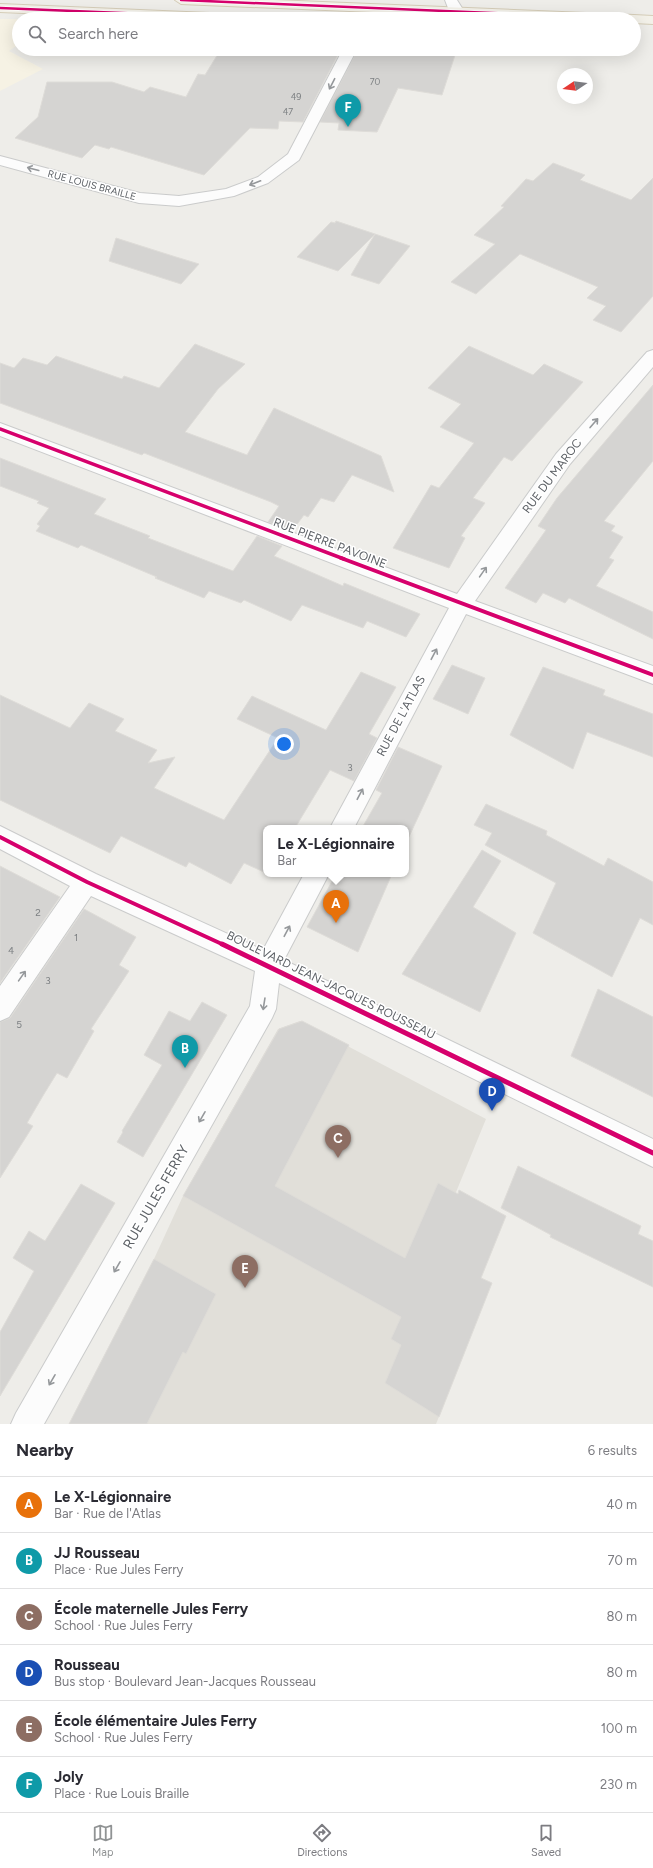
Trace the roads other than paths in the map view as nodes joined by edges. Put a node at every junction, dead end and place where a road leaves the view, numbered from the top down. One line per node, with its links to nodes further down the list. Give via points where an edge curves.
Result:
1 (181, 0): 3 (main road)
2 (0, 8): 4 (main road)
3 (454, 10): 5 (main road)
4 (97, 12)
5 (494, 12)
6 (641, 19): 7 (main road)
7 (653, 20)
8 (346, 56): 9 (street, RUE LOUIS BRAILLE, one-way to 9, via 294,157 264,180 229,193 179,200 139,198)
9 (0, 160)
10 (653, 356): 12 (street, RUE DU MAROC, one-way to 10, via 562,459)
11 (0, 429): 12 (street, RUE PIERRE PAVOINE)
12 (461, 604): 13 (street, RUE PIERRE PAVOINE); 14 (street, RUE DE L'ATLAS, one-way to 12)
13 (653, 675)
14 (344, 825)
15 (0, 837): 17 (street, BOULEVARD JEAN-JACQUES ROUSSEAU)
16 (315, 877): 18 (street, one-way to 16)
17 (87, 882): 18 (street, BOULEVARD JEAN-JACQUES ROUSSEAU); 19 (street, one-way to 17)
18 (268, 965): 20 (street, BOULEVARD JEAN-JACQUES ROUSSEAU); 21 (street, RUE JULES FERRY, one-way to 21, via 263,1009)
19 (0, 1008)
20 (653, 1153)
21 (27, 1424)

